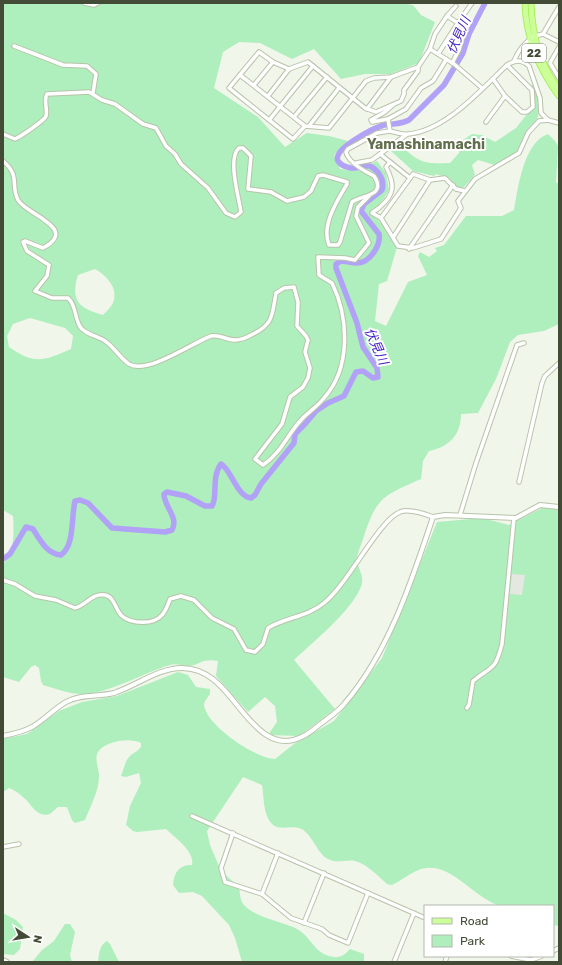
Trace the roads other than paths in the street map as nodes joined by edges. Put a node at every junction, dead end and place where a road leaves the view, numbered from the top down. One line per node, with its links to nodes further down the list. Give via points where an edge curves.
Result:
1 (84, 3): 2 (street)
2 (98, 3)
3 (472, 3): 9 (street)
4 (525, 3): 11 (main road, 22)
5 (531, 3): 11 (main road, 22)
6 (456, 6): 8 (street)
7 (559, 8): 10 (street)
8 (447, 16): 9 (street); 15 (street, via 435,34)
9 (458, 23): 16 (street); 20 (street, via 465,27)
10 (543, 34): 11 (street); 12 (street)
11 (532, 37): 18 (street, via 518,52); 33 (main road, 22); 37 (main road, 22, via 534,55)
12 (559, 42)
13 (14, 46): 34 (street, via 63,65 87,66 96,74)
14 (559, 47): 28 (street, via 550,63)
15 (430, 50): 16 (street); 23 (street)
16 (438, 54): 17 (street)
17 (446, 60): 20 (street); 44 (street, via 433,81 421,88 406,109)
18 (514, 61): 21 (street); 45 (street, via 520,60 529,66 540,98 541,113)
19 (273, 62): 24 (street); 25 (street, via 259,52); 30 (street)
20 (453, 63): 32 (street)
21 (507, 65): 29 (street); 36 (street, via 532,90 533,107 527,112 522,112)
22 (313, 66): 24 (street, via 306,62); 26 (street); 40 (street)
23 (418, 66): 27 (street); 39 (street, via 418,71 404,90 401,101)
24 (289, 69): 35 (street)
25 (240, 75): 30 (street); 43 (street, via 229,88)
26 (327, 77): 31 (street); 42 (street)
27 (391, 77): 38 (street, via 366,81); 41 (street)
28 (559, 78)
29 (493, 79): 32 (street); 36 (street)
30 (254, 85): 35 (street)
31 (339, 88): 38 (street); 48 (street)
32 (482, 88): 51 (street, via 449,118 427,130)
33 (559, 89)
34 (93, 93): 50 (street, via 81,91 47,94 44,120 15,139); 60 (street, via 102,100 115,104 143,124 156,128 166,146 181,164 208,188 231,216 239,215 241,212 235,184 234,162 235,152 239,148 244,148 251,156 248,189 271,192 287,201 304,197 311,191 318,176 323,175 346,182 327,229 329,245 335,246 340,242 352,202)
35 (268, 96): 40 (street)
36 (505, 96): 46 (street)
37 (559, 96)
38 (352, 98): 41 (street); 48 (street, via 329,128)
39 (394, 104): 41 (street, via 376,112); 44 (street, via 371,120)
40 (280, 107): 42 (street); 43 (street)
41 (367, 109)
42 (294, 117): 48 (street)
43 (270, 119): 48 (street, via 293,139)
44 (388, 120): 49 (street)
45 (548, 120): 47 (street); 59 (street, via 533,125 519,153 475,179)
46 (486, 122)
47 (559, 123)
48 (307, 126)
49 (390, 130): 51 (street); 55 (street, via 377,132 348,149 347,157)
50 (3, 134)
51 (406, 135): 52 (street)
52 (380, 154): 54 (street); 55 (street, via 372,160)
53 (3, 161): 60 (street, via 13,174 19,202 47,221 55,232 51,243 43,248 23,242 27,251 49,265 47,276 35,291 52,298 68,298 75,307 80,327 105,341 132,366 156,363 211,336 236,340 251,335 263,329 270,321 276,294 284,288 294,287 298,302 297,326 308,340 305,352 310,368 306,382 290,397 282,424 256,455 255,459 263,465 274,457 300,421 324,398 333,386 340,369 344,346 342,315 332,283 319,275 318,257 355,260 368,246 369,243 356,216 358,207)
54 (390, 162): 56 (street); 61 (street, via 386,167 393,188 386,201 372,213)
55 (357, 164): 60 (street, via 374,176 378,184 375,193)
56 (410, 178): 57 (street, via 413,174); 61 (street)
57 (430, 180): 58 (street, via 445,178); 62 (street)
58 (453, 185): 59 (street, via 456,189); 63 (street)
59 (465, 191): 63 (street, via 458,201 461,208 441,239)
60 (368, 196)
61 (381, 218): 62 (street)
62 (394, 236): 63 (street, via 398,246)
63 (409, 249)
64 (524, 343): 68 (street, via 517,345)
65 (559, 363): 66 (street, via 545,376 542,384)
66 (519, 482)
67 (559, 507): 70 (street, via 540,505)
68 (460, 516): 69 (street); 70 (street)
69 (433, 517): 71 (street, via 406,510 395,514 382,528 342,585 326,602 308,614 268,628 263,644 255,652 246,650 234,629 212,618 189,597 170,599 165,611 156,620 134,622 122,616 107,595 94,595 82,606 75,608 56,600 35,596); 73 (street, via 396,618 371,667 345,703 306,736 288,741 269,737 213,678 198,670 180,668 159,673 114,692 68,701 31,728)
70 (514, 518): 72 (street, via 502,644 498,660 490,670 473,681)
71 (3, 580)
72 (467, 708)
73 (3, 736)
74 (192, 816): 75 (street)
75 (233, 833): 78 (street); 81 (street, via 221,868 225,882)
76 (19, 844): 77 (street)
77 (4, 845)
78 (278, 853): 79 (street); 81 (street)
79 (324, 873): 80 (street); 84 (street)
80 (368, 893): 82 (street); 84 (street, via 348,943)
81 (262, 894): 84 (street, via 291,918)
82 (414, 913): 83 (street); 90 (street)
83 (424, 918)
84 (304, 923)
85 (513, 957): 88 (street)
86 (539, 957): 88 (street)
87 (3, 960): 89 (street)
88 (523, 961)
89 (7, 962)
90 (394, 962)

